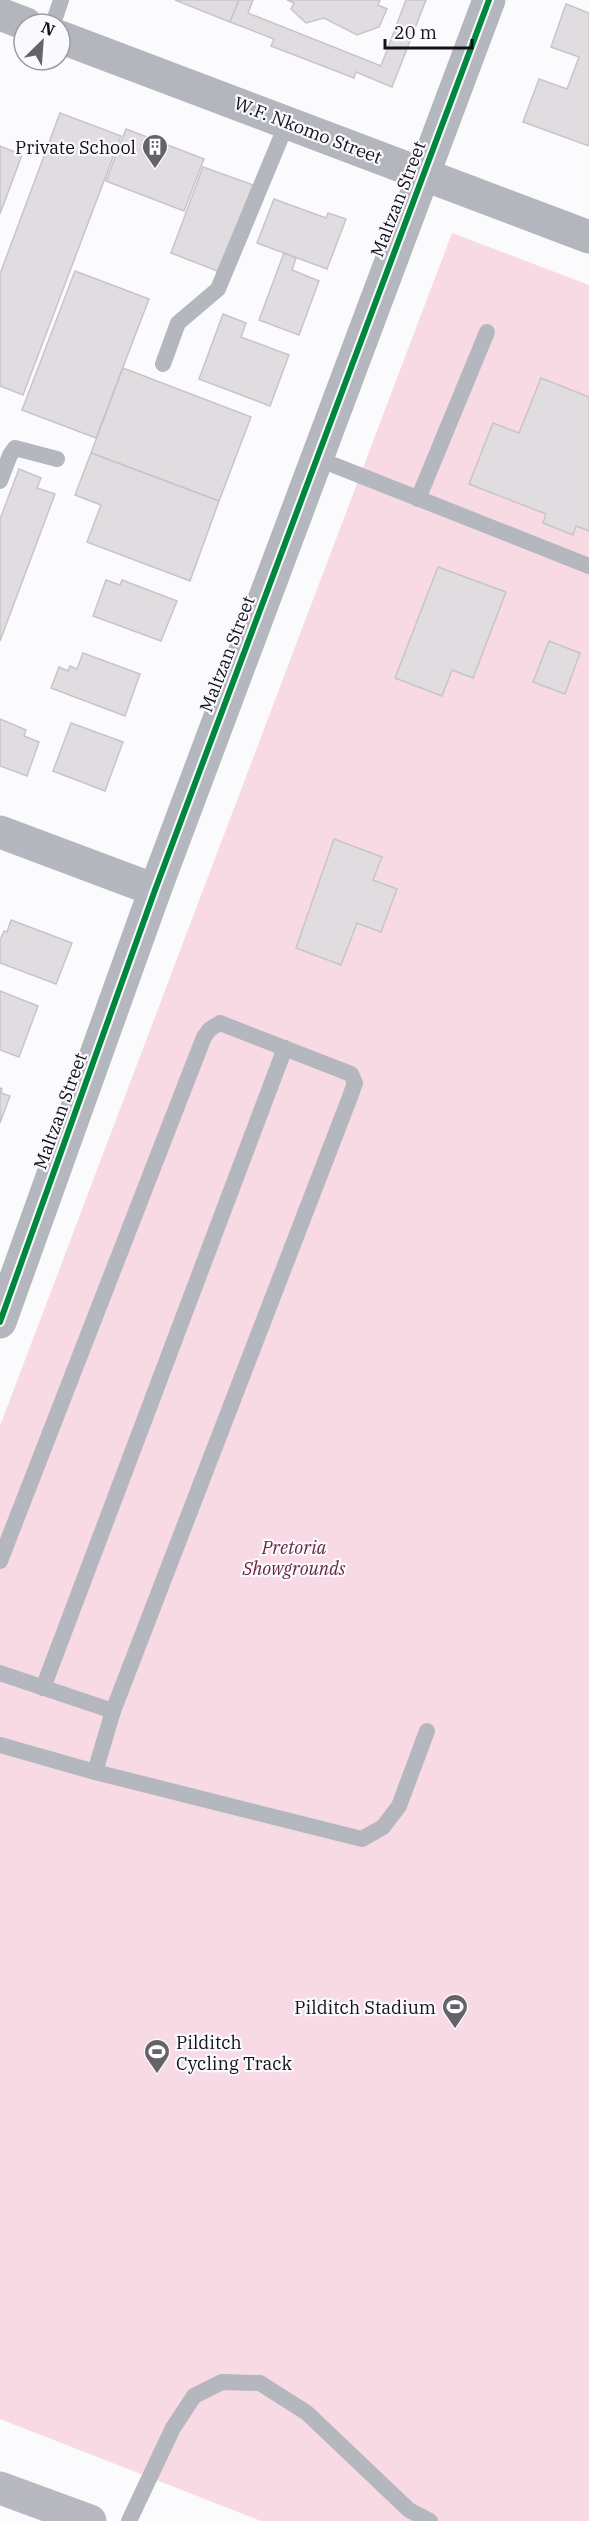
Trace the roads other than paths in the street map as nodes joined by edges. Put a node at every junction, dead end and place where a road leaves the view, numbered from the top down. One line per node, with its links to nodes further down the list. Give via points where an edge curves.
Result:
1 (489, 0): 4 (street, Maltzan Street)
2 (72, 42): 3 (main road, W.F. Nkomo Street)
3 (287, 123): 4 (main road, W.F. Nkomo Street); 7 (lane, via 218,289 178,323)
4 (423, 174): 5 (main road, W.F. Nkomo Street); 8 (street, Maltzan Street)
5 (589, 237)
6 (487, 332): 11 (lane)
7 (163, 364)
8 (316, 458): 11 (lane); 14 (street, Maltzan Street)
9 (57, 459): 10 (lane, via 15,448)
10 (0, 481)
11 (418, 499): 12 (lane)
12 (589, 566)
13 (0, 832): 14 (street)
14 (155, 890): 16 (street, Maltzan Street)
15 (285, 1048): 17 (lane, via 220,1023 204,1037); 19 (lane); 20 (lane, via 351,1074 355,1083)
16 (0, 1322)
17 (0, 1561)
18 (0, 1673): 19 (lane)
19 (43, 1688): 20 (lane)
20 (113, 1711): 23 (lane)
21 (428, 1731): 23 (lane, via 399,1806 382,1827 362,1839)
22 (0, 1745): 23 (lane)
23 (94, 1772)
24 (0, 2488): 25 (main road)
25 (90, 2521)
26 (129, 2521): 27 (lane, via 172,2427 194,2396 222,2382 260,2383 307,2413 409,2510)
27 (430, 2521)

